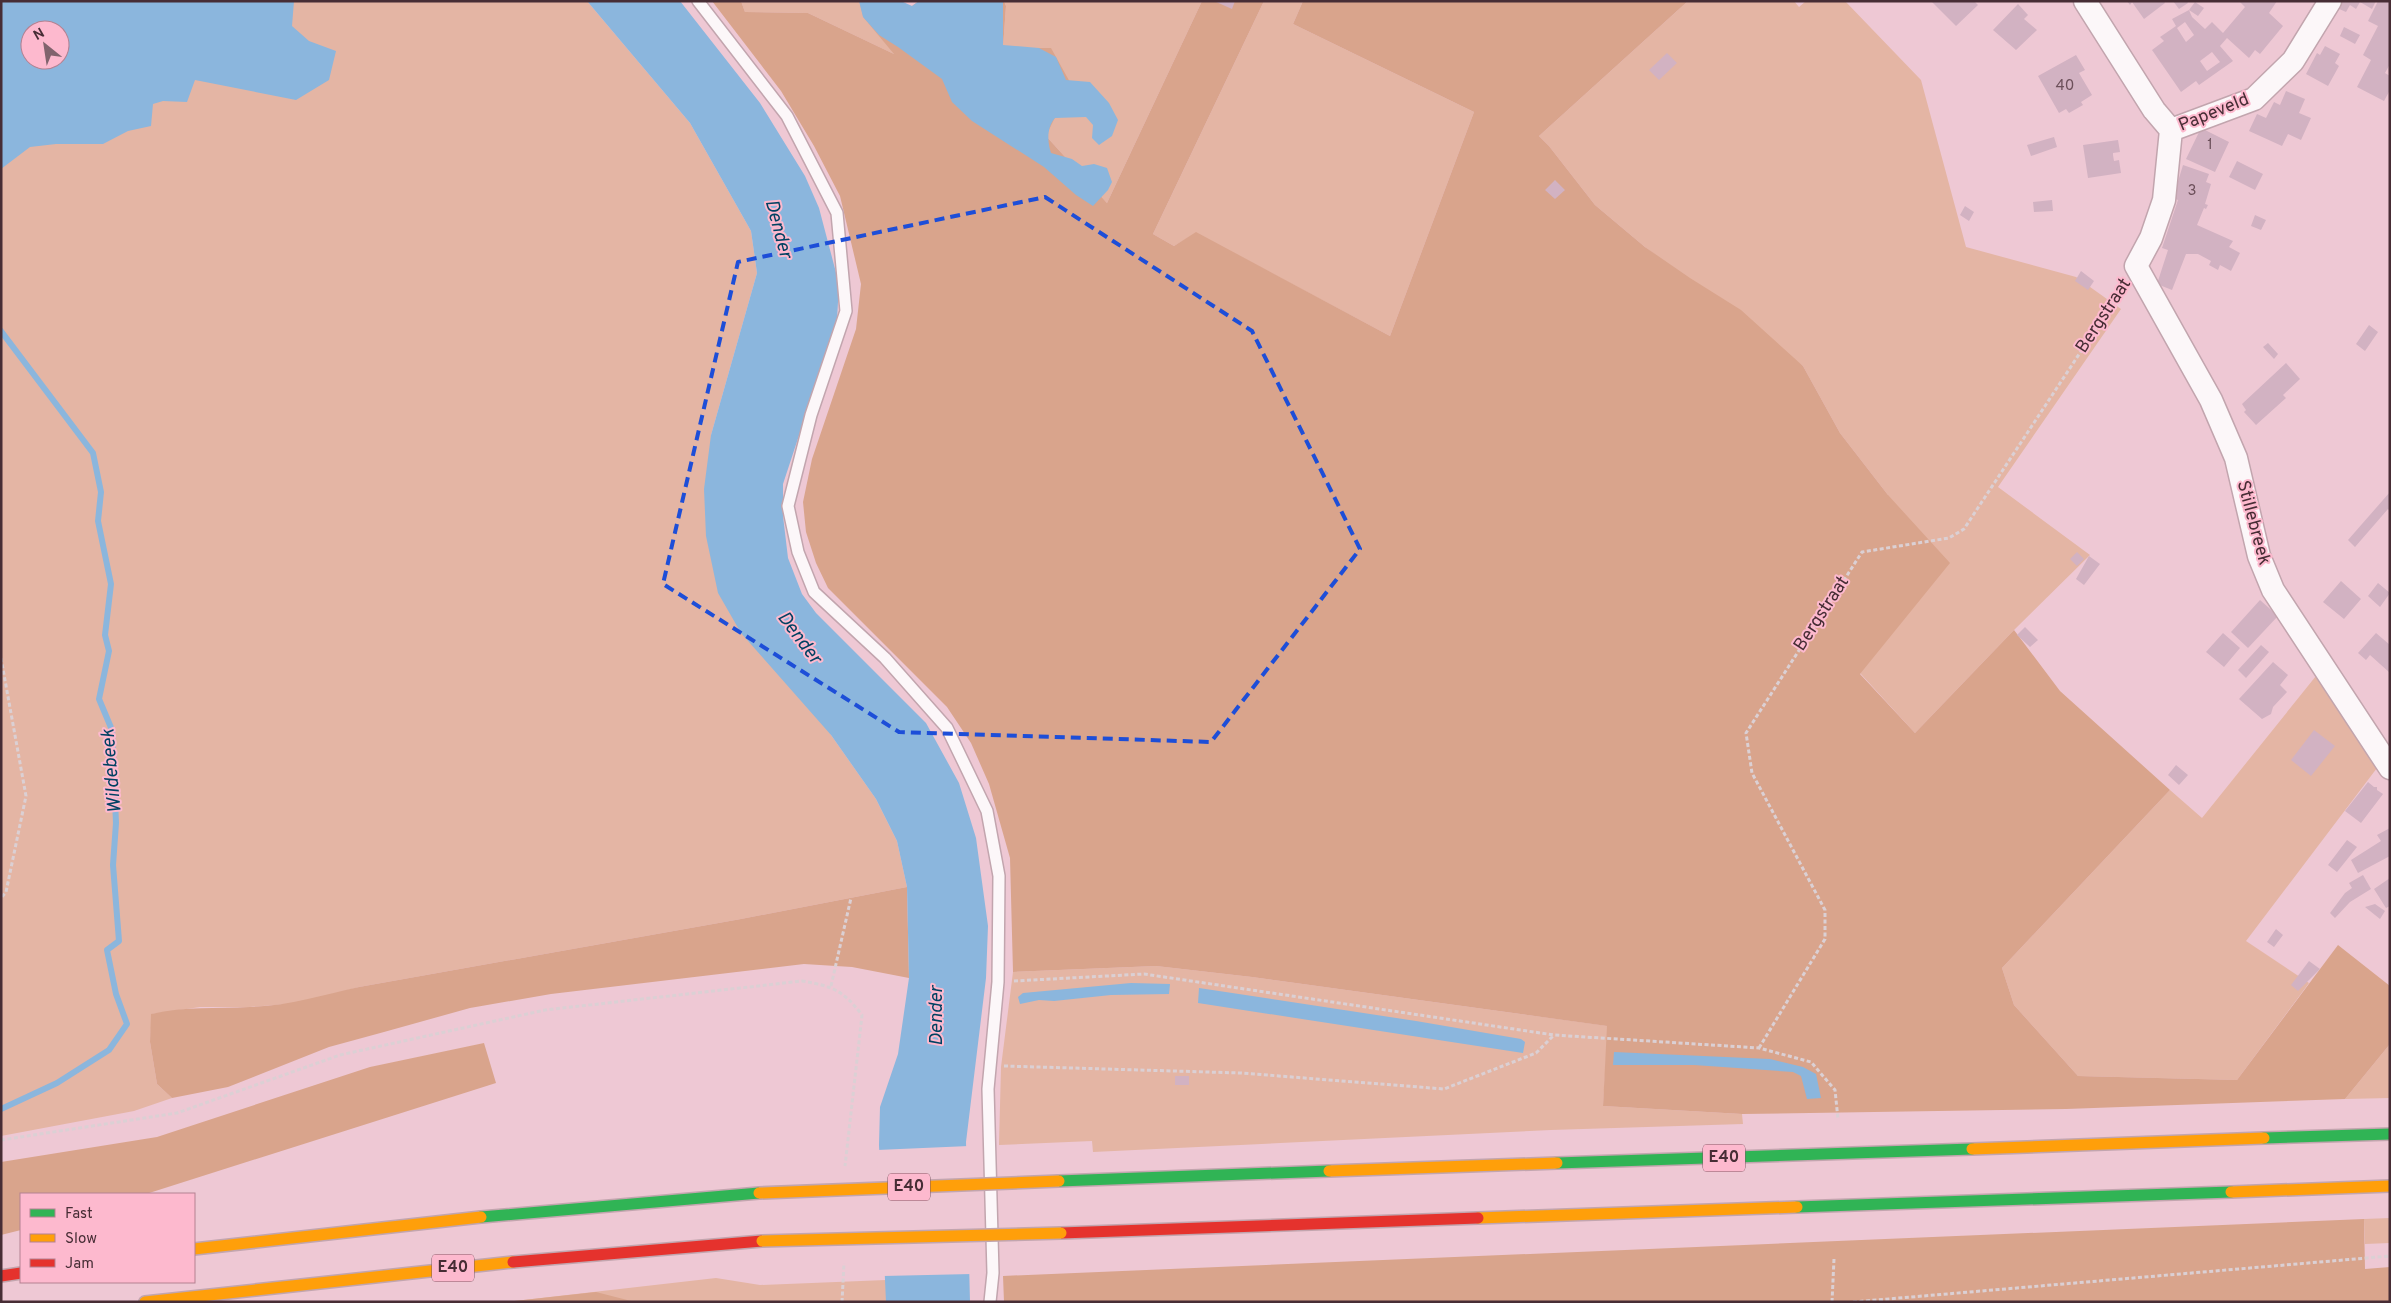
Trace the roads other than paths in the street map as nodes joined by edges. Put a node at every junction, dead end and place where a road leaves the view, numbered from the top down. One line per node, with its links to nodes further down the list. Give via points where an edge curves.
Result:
1 (698, 1): 12 (lane, via 787,116 837,213 846,311 812,415 788,506 798,552 814,592 885,658 947,728 987,812 999,876 998,982 988,1089 993,1273)
2 (2085, 1): 4 (street, via 2149,102)
3 (2330, 1): 4 (street, Papeveld, via 2293,62 2254,99)
4 (2171, 130): 5 (street, Stillebreek, via 2164,200 2151,238 2136,266 2211,400 2236,458 2258,556 2273,590)
5 (2390, 768)
6 (2390, 1134): 8 (highway, E40, bridge, via 759,1193 534,1212)
7 (2390, 1186): 11 (highway, E40, bridge, via 762,1241 537,1258)
8 (195, 1249)
9 (20, 1273): 10 (highway)
10 (1, 1276)
11 (145, 1302)
12 (990, 1302)

